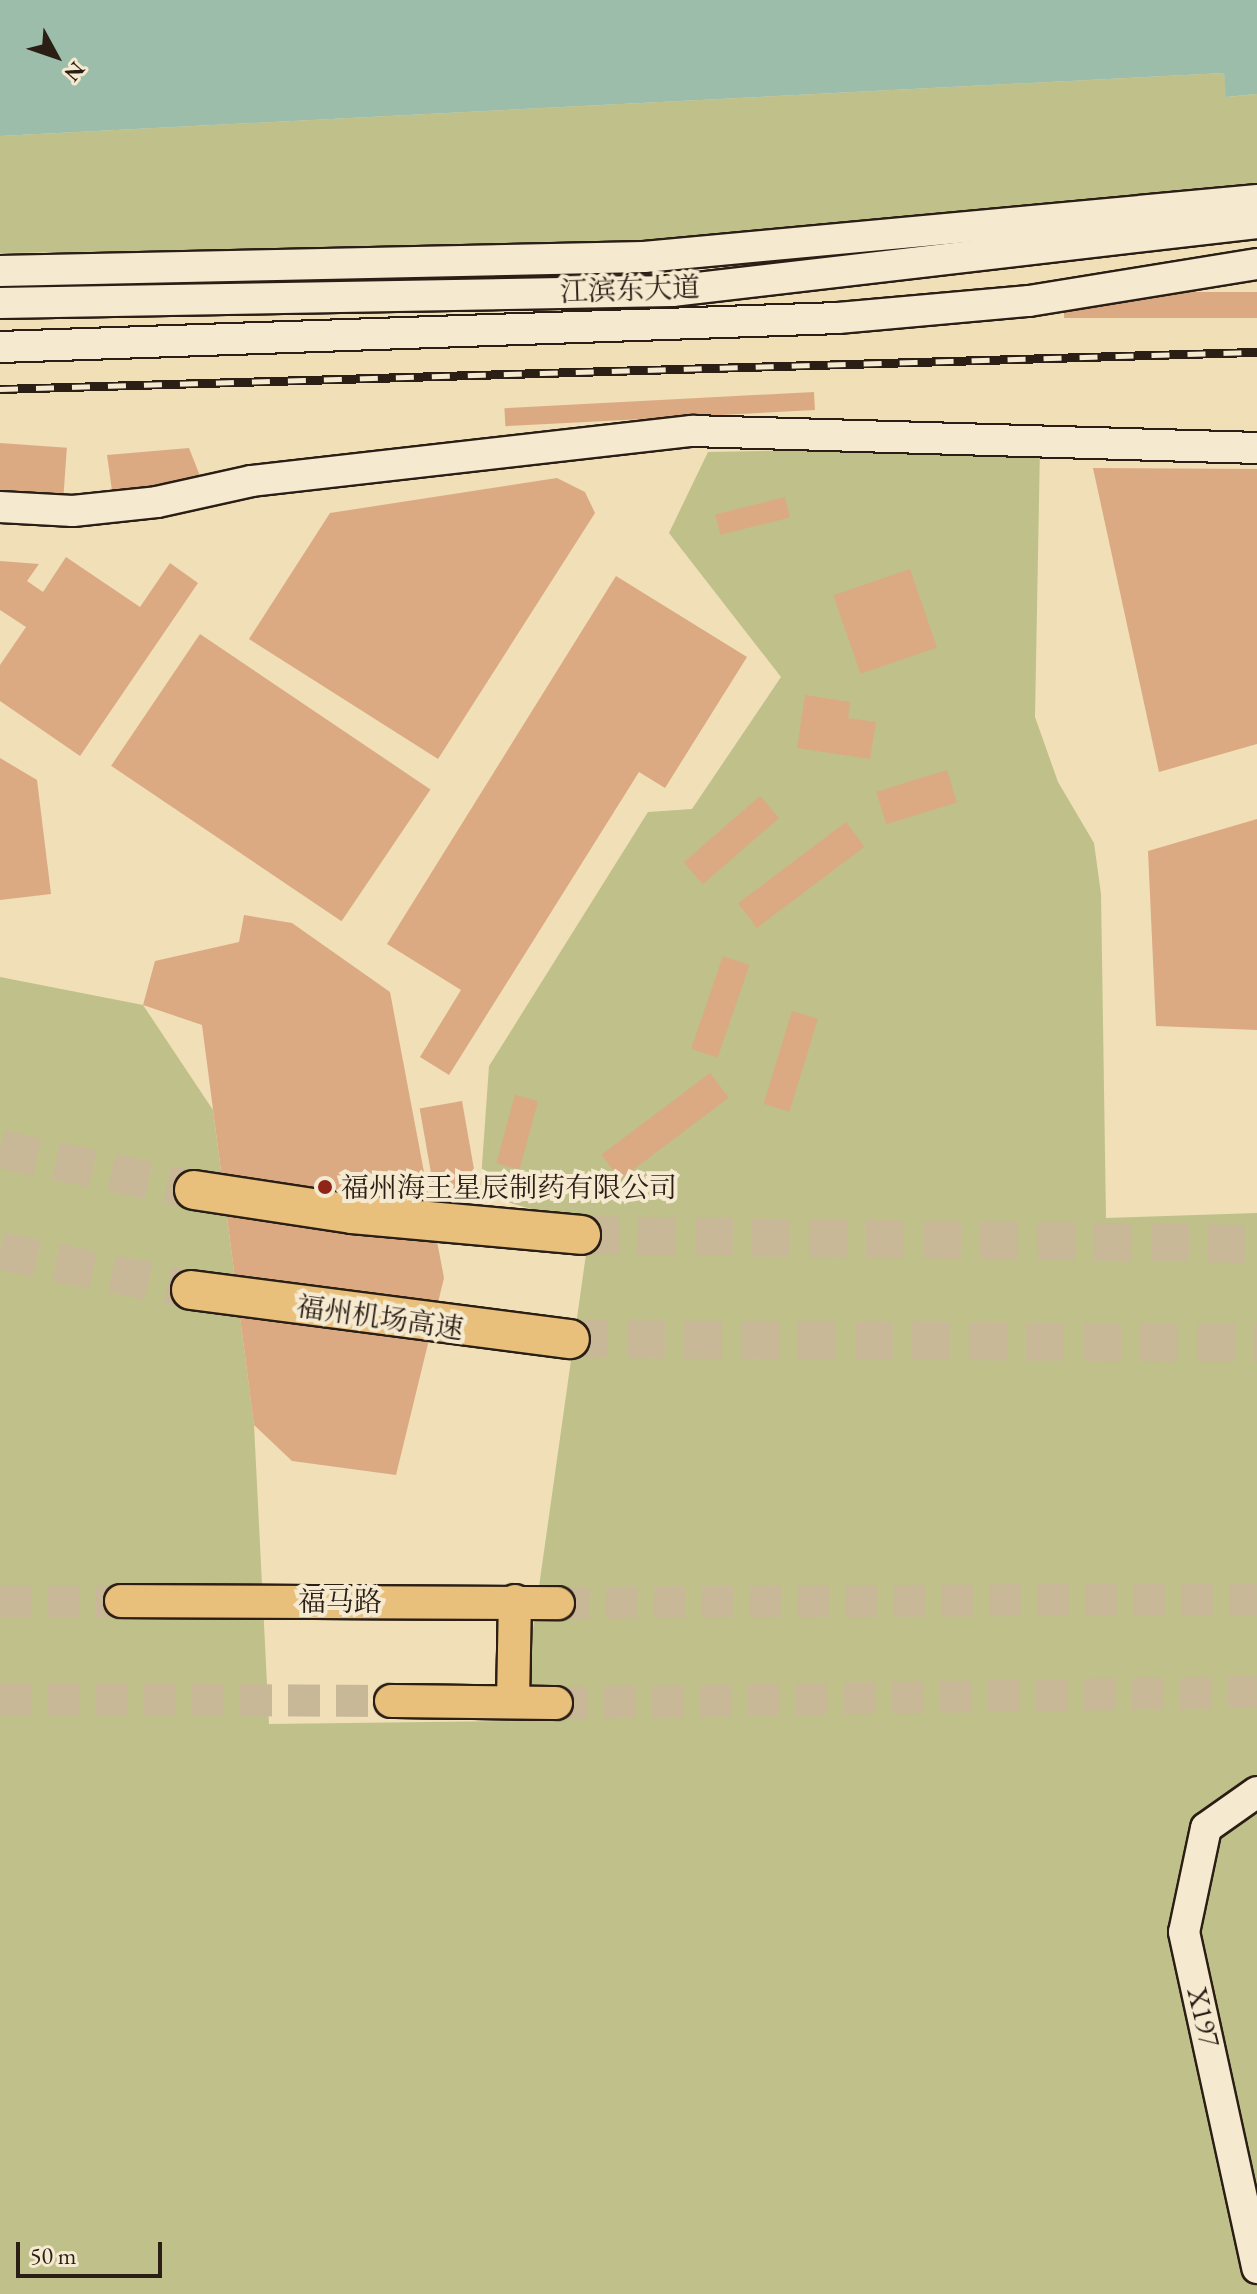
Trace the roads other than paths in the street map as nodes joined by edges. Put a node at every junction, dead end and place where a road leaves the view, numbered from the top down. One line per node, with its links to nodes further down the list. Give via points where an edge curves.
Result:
1 (1257, 200): 4 (street, via 644,257)
2 (1257, 223): 5 (street, 江滨东大道, via 672,291)
3 (1257, 264): 6 (street, via 1029,301 838,318)
4 (0, 271)
5 (0, 303)
6 (0, 347)
7 (1257, 448): 8 (street, via 692,431 252,481 73,511)
8 (0, 507)
9 (194, 1190): 10 (highway, via 352,1214)
10 (581, 1235)
11 (191, 1290): 12 (highway, 福州机场高速)
12 (570, 1339)
13 (121, 1601): 14 (main road, 福马路)
14 (515, 1601): 15 (main road, 福马路); 17 (main road)
15 (558, 1603)
16 (391, 1701): 17 (main road)
17 (513, 1702): 18 (main road)
18 (556, 1703)
19 (1257, 1792): 20 (street, X197 / X197, via 1206,1828 1184,1932)
20 (1257, 2268)

